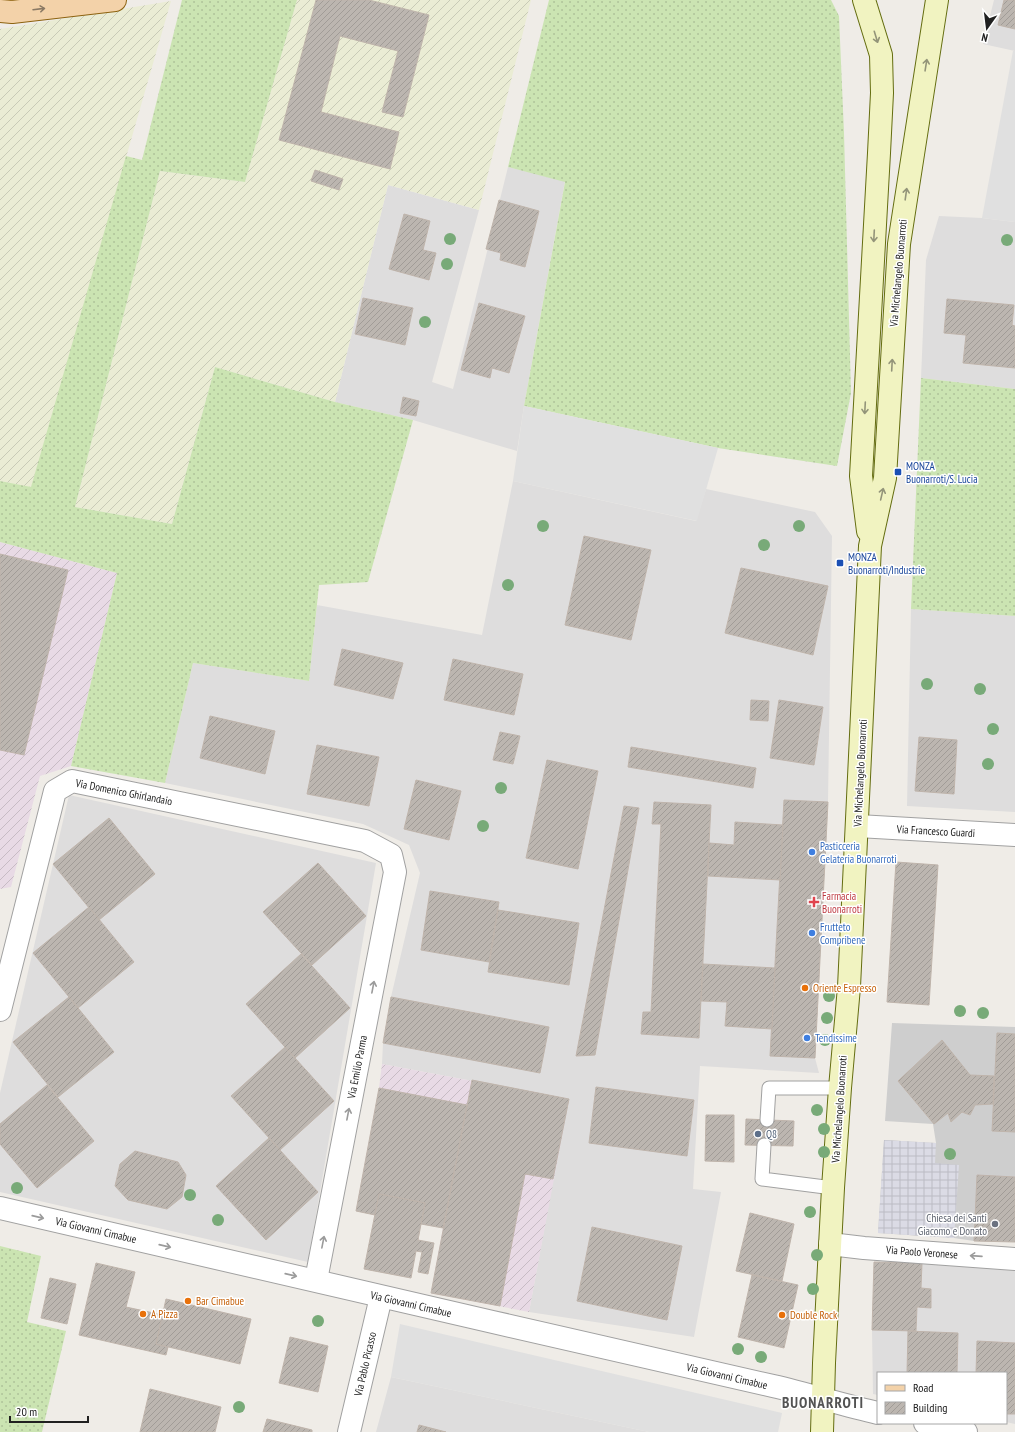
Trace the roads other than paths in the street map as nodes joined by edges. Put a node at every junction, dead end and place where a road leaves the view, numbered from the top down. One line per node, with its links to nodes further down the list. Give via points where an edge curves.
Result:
1 (115, 0): 4 (main road, one-way to 1, via 12,12)
2 (864, 0): 5 (street, Via Michelangelo Buonarroti, one-way to 5, via 882,55 861,476)
3 (937, 0): 5 (street, Via Michelangelo Buonarroti, one-way to 3, via 885,478 898,244)
4 (0, 11)
5 (870, 546): 6 (street, Via Michelangelo Buonarroti)
6 (858, 826): 7 (street, Via Francesco Guardi); 10 (street, Via Michelangelo Buonarroti, via 849,987)
7 (1015, 834)
8 (391, 855): 9 (street, Via Domenico Ghirlandaio, via 365,841 72,781 55,791); 17 (street, Via Emilio Parma, one-way to 8, via 395,872)
9 (0, 1010)
10 (840, 1088): 11 (lane, via 769,1088); 13 (street, Via Michelangelo Buonarroti)
11 (767, 1120)
12 (764, 1146): 13 (lane, via 762,1179)
13 (833, 1188): 15 (street, Via Michelangelo Buonarroti)
14 (0, 1208): 17 (street, Via Giovanni Cimabue, one-way to 17)
15 (830, 1244): 16 (street, Via Paolo Veronese, one-way to 15); 19 (street, Via Michelangelo Buonarroti)
16 (1015, 1259)
17 (316, 1280): 18 (street, Via Giovanni Cimabue)
18 (381, 1297): 19 (street, Via Giovanni Cimabue); 22 (street, Via Pablo Picasso)
19 (823, 1399): 20 (street, Via Giovanni Cimabue); 23 (street, Via Michelangelo Buonarroti)
20 (877, 1413)
21 (930, 1424): 24 (street)
22 (349, 1432)
23 (822, 1432)
24 (966, 1432)

